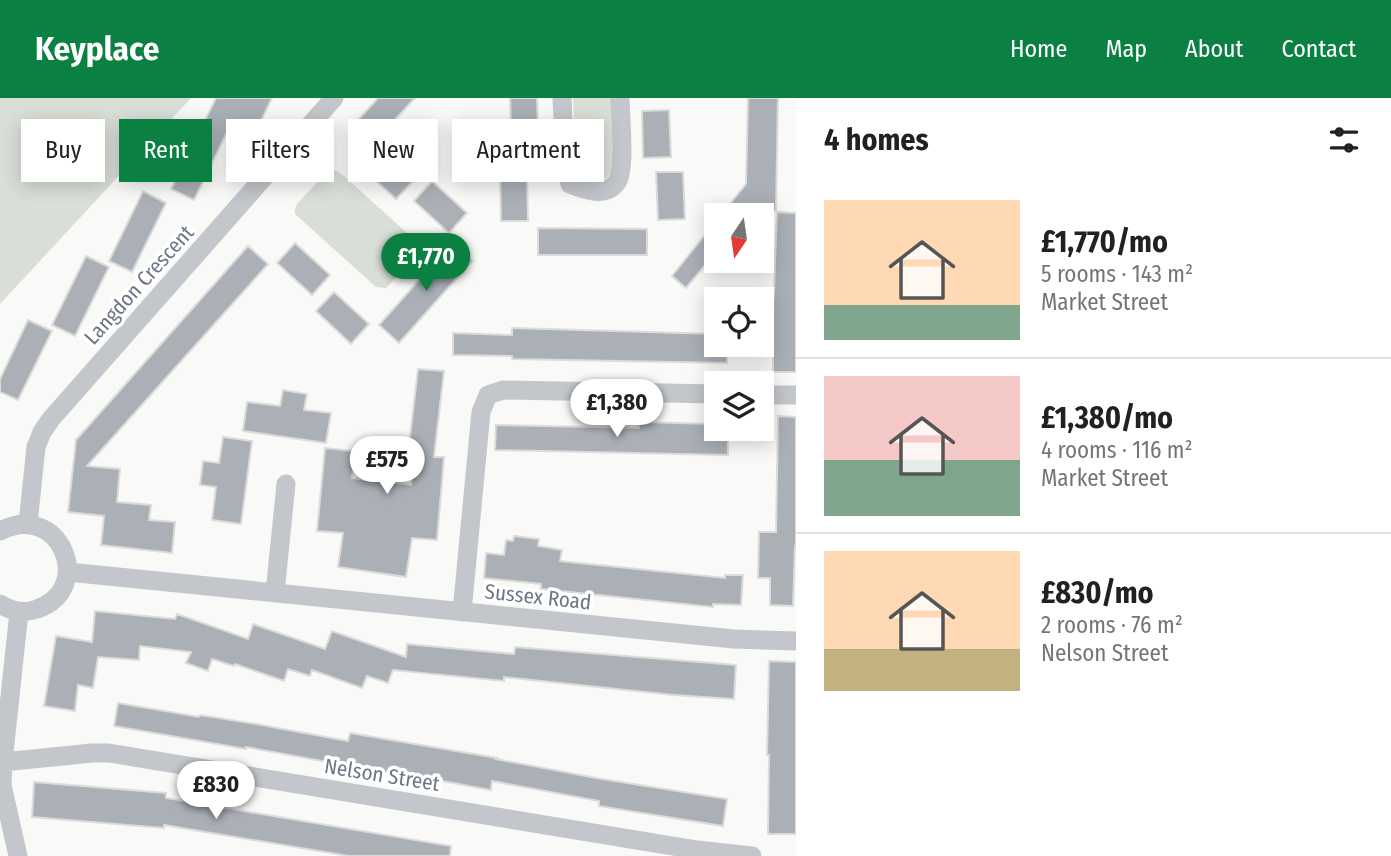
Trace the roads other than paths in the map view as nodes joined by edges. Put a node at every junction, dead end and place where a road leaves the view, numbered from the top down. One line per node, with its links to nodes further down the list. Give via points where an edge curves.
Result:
1 (334, 98): 8 (street, Langdon Crescent, via 51,419 36,447)
2 (562, 98): 3 (street, via 565,167 570,184 587,192 604,191 616,183 621,168)
3 (620, 98)
4 (704, 394): 14 (street, via 503,390 488,395 481,412)
5 (774, 395): 6 (street)
6 (796, 395)
7 (286, 484): 11 (street)
8 (28, 524): 9 (street); 10 (street, via 58,540)
9 (0, 531)
10 (68, 572): 11 (street, Sussex Road); 13 (street, via 57,597 46,606)
11 (275, 593): 14 (street, Sussex Road)
12 (0, 604): 13 (street)
13 (19, 612): 16 (street)
14 (462, 612): 15 (street, Sussex Road)
15 (796, 641)
16 (3, 762): 17 (street, via 2,785); 18 (street, Nelson Street, via 109,753)
17 (18, 856)
18 (752, 856)

